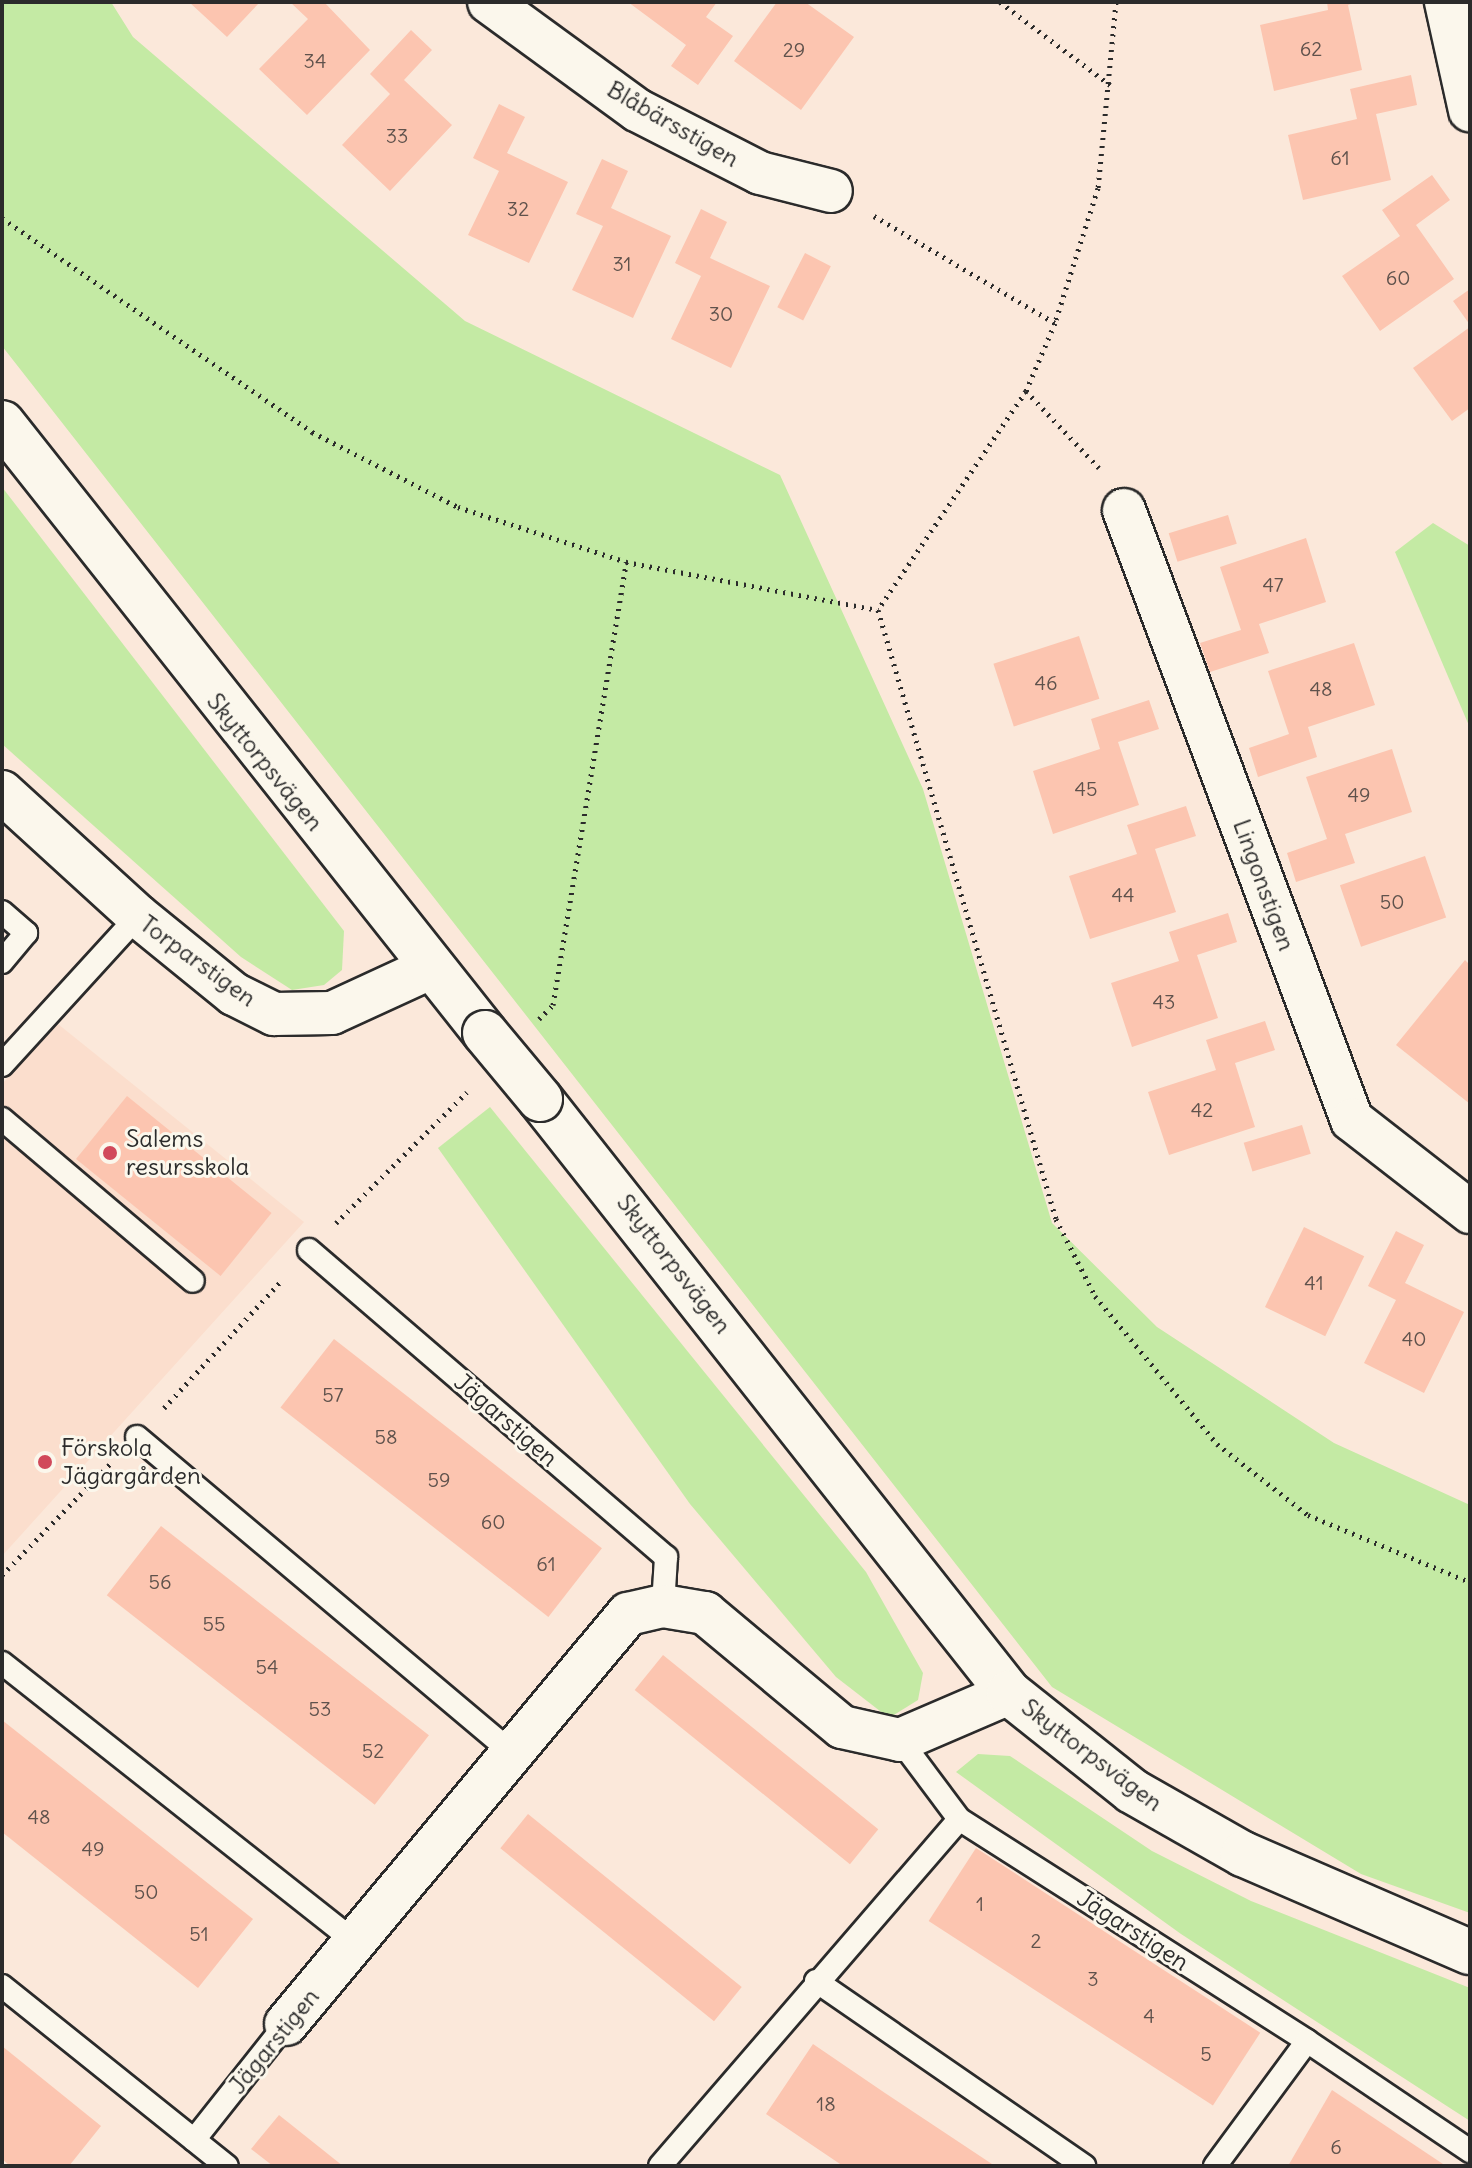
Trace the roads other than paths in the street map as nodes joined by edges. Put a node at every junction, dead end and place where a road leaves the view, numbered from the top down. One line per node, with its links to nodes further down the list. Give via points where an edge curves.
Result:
1 (489, 2): 4 (street, Blåbärsstigen, via 637,110 760,173)
2 (1446, 2): 3 (street)
3 (1470, 110)
4 (831, 191)
5 (2, 423): 11 (street, Skyttorpsvägen)
6 (1124, 510): 14 (street, Lingonstigen, via 1352,1120)
7 (2, 792): 9 (street, Torparstigen)
8 (2, 912): 10 (lane, via 26,933)
9 (138, 916): 11 (street, Torparstigen, via 234,994 274,1014 332,1013); 12 (lane)
10 (2, 962)
11 (430, 968): 20 (street, Skyttorpsvägen, bridge, via 540,1099)
12 (2, 1065)
13 (2, 1119): 16 (lane)
14 (1470, 1212)
15 (309, 1250): 18 (lane, Jägarstigen, via 666,1557)
16 (193, 1281)
17 (137, 1437): 22 (lane)
18 (663, 1606): 21 (street, Jägarstigen, via 705,1613 842,1727); 22 (street, Jägarstigen, via 628,1614)
19 (2, 1663): 24 (lane)
20 (1009, 1693): 21 (street); 25 (street, Skyttorpsvägen, via 1132,1791 1243,1854)
21 (900, 1740): 23 (lane, Jägarstigen)
22 (512, 1753): 24 (street, Jägarstigen)
23 (959, 1819): 26 (lane); 29 (lane, Jägarstigen)
24 (356, 1943): 28 (street, Jägarstigen)
25 (1470, 1952)
26 (816, 1981): 33 (lane); 34 (lane)
27 (2, 1986): 30 (lane)
28 (286, 2024): 30 (lane, Jägarstigen)
29 (1307, 2041): 31 (lane, Jägarstigen); 35 (lane)
30 (194, 2140): 32 (lane)
31 (1470, 2151)
32 (227, 2166)
33 (660, 2166)
34 (1084, 2166)
35 (1215, 2166)

